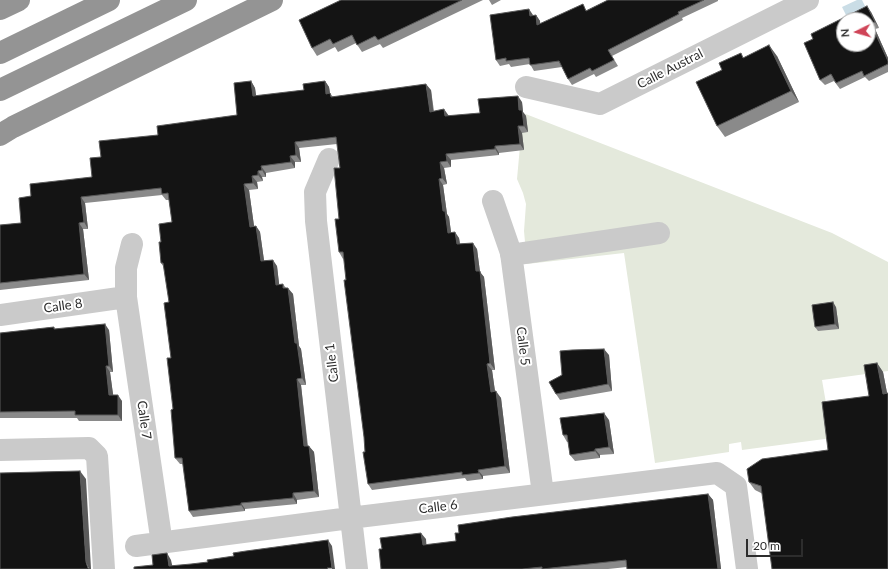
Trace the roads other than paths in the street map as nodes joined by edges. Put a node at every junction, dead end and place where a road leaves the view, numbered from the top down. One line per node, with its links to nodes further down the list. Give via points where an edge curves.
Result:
1 (20, 0): 6 (highway)
2 (109, 0): 7 (highway)
3 (186, 0): 9 (highway)
4 (272, 0): 10 (highway)
5 (808, 0): 8 (street, Calle Austral, via 600,104)
6 (0, 9)
7 (0, 54)
8 (526, 87)
9 (0, 90)
10 (0, 135)
11 (330, 159): 20 (street, Calle 1, via 315,192 316,221)
12 (493, 201): 15 (street, Calle 5)
13 (659, 233): 15 (street)
14 (132, 244): 16 (street, Calle 7, via 126,268)
15 (511, 255): 19 (street, Calle 5)
16 (126, 297): 17 (street, Calle 8); 21 (street, Calle 7)
17 (0, 315)
18 (0, 450): 23 (street, via 89,448 98,456)
19 (543, 494): 20 (street, Calle 6); 25 (street, Calle 6, via 717,473 736,486)
20 (350, 518): 21 (street, Calle 6); 24 (street, Calle 1)
21 (162, 544): 22 (street, Calle 6)
22 (136, 546)
23 (104, 569)
24 (357, 569)
25 (747, 569)

